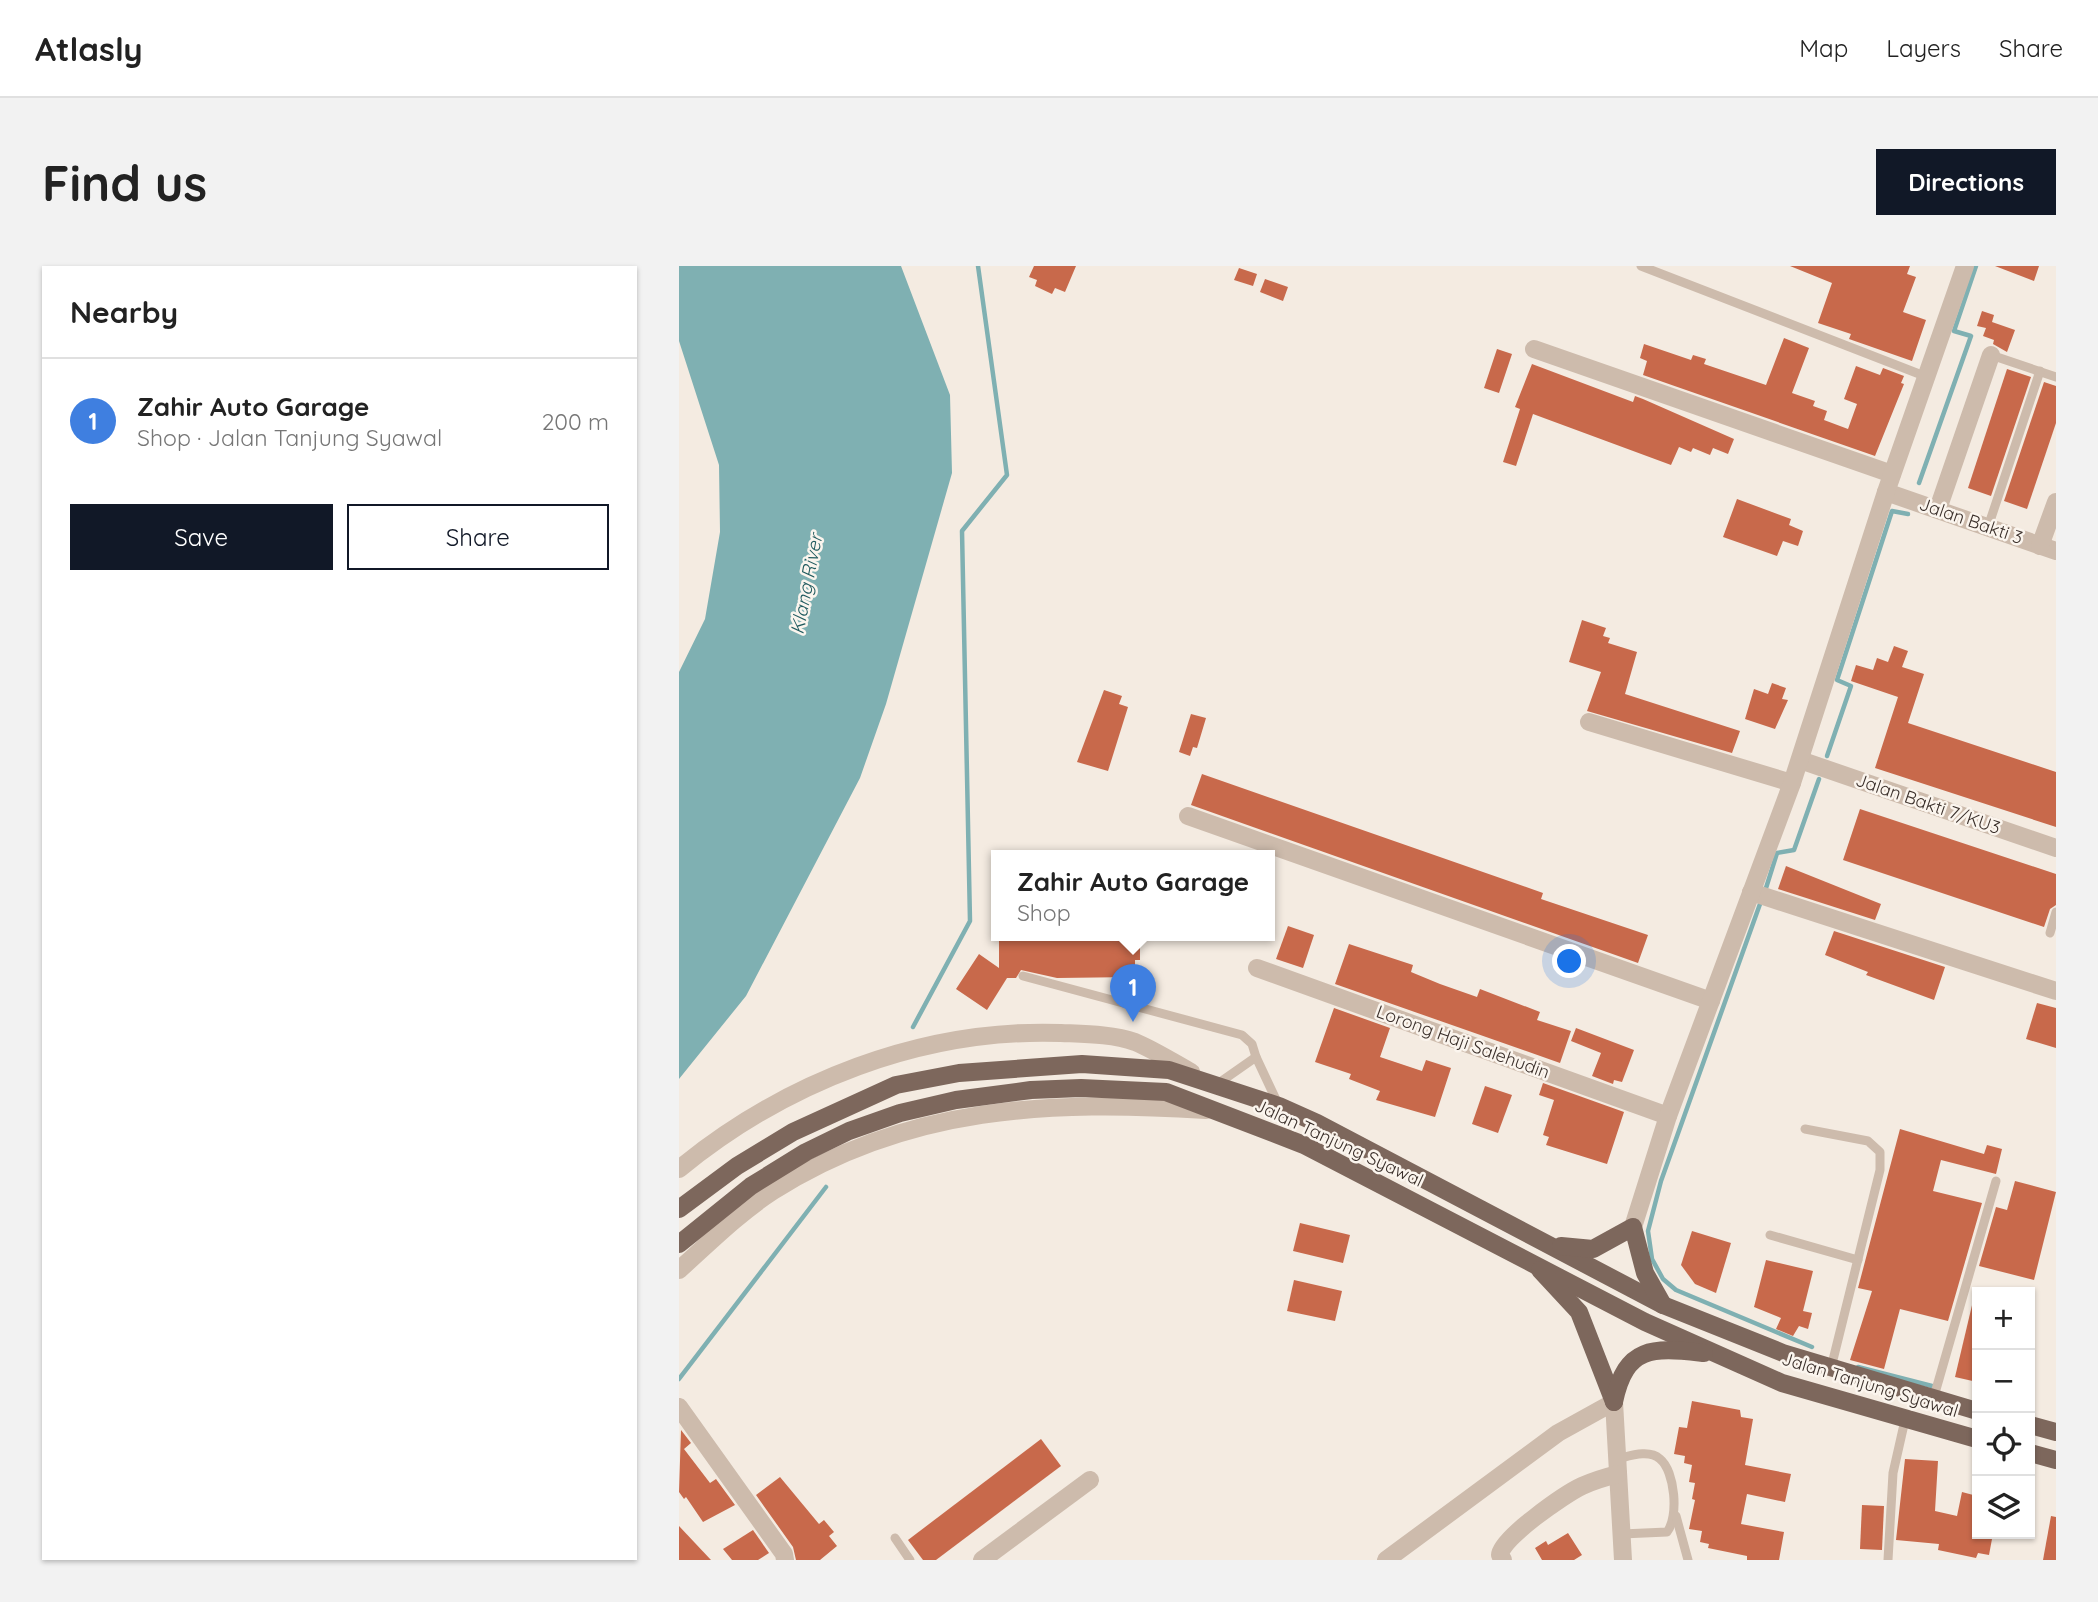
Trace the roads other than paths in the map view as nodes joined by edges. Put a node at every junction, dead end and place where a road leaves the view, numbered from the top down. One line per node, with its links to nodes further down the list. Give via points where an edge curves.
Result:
1 (1641, 266): 6 (lane)
2 (1965, 266): 6 (street)
3 (1534, 349): 8 (street)
4 (1990, 355): 5 (lane); 11 (street)
5 (2040, 371): 7 (lane); 12 (lane)
6 (1927, 377): 8 (street)
7 (2056, 377)
8 (1892, 474): 9 (street)
9 (1886, 492): 11 (street, Jalan Bakti 3); 15 (street)
10 (2056, 502): 13 (street)
11 (1938, 509): 12 (street, Jalan Bakti 3)
12 (1989, 527): 13 (street, Jalan Bakti 3)
13 (2048, 548)
14 (1589, 722): 16 (street)
15 (1800, 760): 16 (street); 18 (street, Jalan Bakti 7/KU3)
16 (1792, 783): 19 (street)
17 (1188, 817): 25 (street)
18 (2056, 848)
19 (1751, 892): 24 (street); 25 (street)
20 (2056, 912): 21 (lane)
21 (2050, 933)
22 (1257, 968): 30 (street, Lorong Haji Salehudin)
23 (1023, 976): 26 (lane, via 1242,1035)
24 (2056, 991)
25 (1711, 1001): 30 (street)
26 (1256, 1056): 27 (lane); 28 (lane)
27 (1216, 1085): 28 (main road, Jalan Tanjung Syawal); 32 (street, via 1133,1042 1039,1032 975,1038 916,1050 823,1079 766,1107); 34 (main road, Jalan Tanjung Syawal, via 1169,1070 1028,1065 896,1085 793,1132)
28 (1279, 1106): 38 (main road, Jalan Tanjung Syawal)
29 (1220, 1110): 37 (main road, Jalan Tanjung Syawal, via 1165,1092 1031,1090 900,1113 849,1131 751,1186); 40 (main road, Jalan Tanjung Syawal, via 1304,1145); 41 (street, via 1139,1107 979,1113 874,1140 771,1192)
30 (1668, 1116): 35 (street)
31 (1805, 1129): 39 (lane, via 1868,1141 1880,1152 1880,1170)
32 (679, 1169)
33 (1996, 1181): 45 (lane)
34 (679, 1209)
35 (1633, 1227): 38 (main road, via 1593,1249); 42 (main road, via 1645,1273)
36 (1770, 1235): 39 (lane)
37 (679, 1244)
38 (1554, 1246): 42 (main road, Jalan Tanjung Syawal)
39 (1858, 1260): 44 (lane)
40 (1532, 1261): 43 (main road, Jalan Tanjung Syawal, via 1645,1322); 46 (main road, via 1579,1312)
41 (679, 1270)
42 (1663, 1306): 44 (main road, Jalan Tanjung Syawal)
43 (1722, 1354): 46 (main road, via 1644,1352 1627,1364); 49 (main road, Jalan Tanjung Syawal, via 1783,1383)
44 (1831, 1368): 45 (main road, Jalan Tanjung Syawal)
45 (1933, 1400): 48 (main road, Jalan Tanjung Syawal)
46 (1614, 1402): 55 (street); 63 (street, via 1558,1433)
47 (679, 1407): 60 (street)
48 (1972, 1410)
49 (1905, 1420): 52 (main road, Jalan Tanjung Syawal); 67 (lane, via 1893,1473)
50 (2035, 1426): 51 (main road)
51 (2056, 1432)
52 (1972, 1438)
53 (2035, 1454): 54 (main road)
54 (2056, 1460)
55 (1618, 1467): 57 (lane, via 1650,1454 1661,1459); 58 (street); 64 (street, via 1544,1512 1503,1545)
56 (1090, 1480): 62 (street)
57 (1675, 1510): 58 (lane, via 1667,1532); 66 (lane)
58 (1622, 1534): 65 (street)
59 (895, 1538): 61 (lane)
60 (785, 1560)
61 (910, 1560)
62 (982, 1560)
63 (1387, 1560)
64 (1503, 1560)
65 (1623, 1560)
66 (1688, 1560)
67 (1888, 1560)

